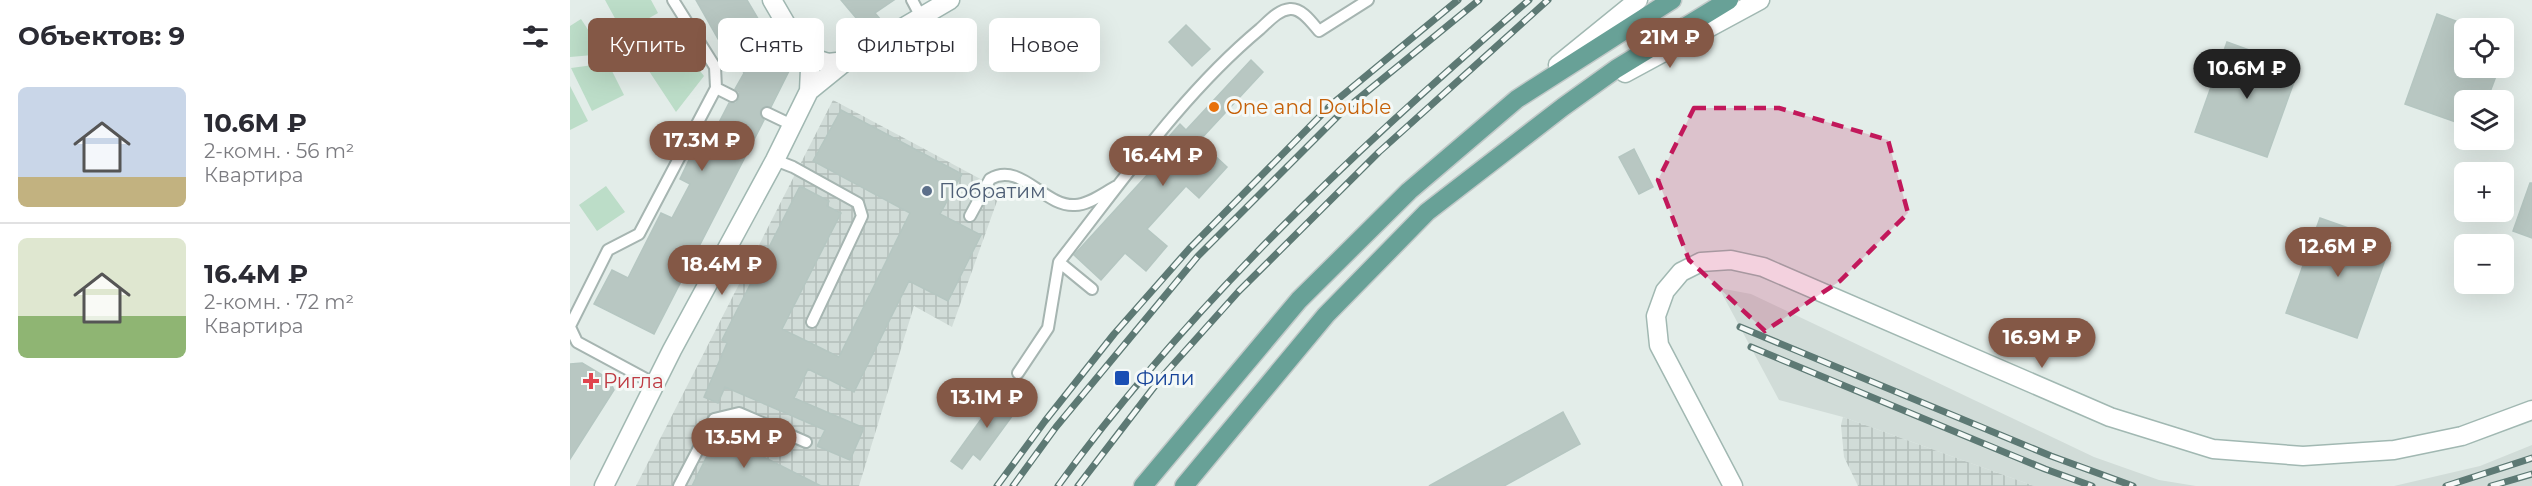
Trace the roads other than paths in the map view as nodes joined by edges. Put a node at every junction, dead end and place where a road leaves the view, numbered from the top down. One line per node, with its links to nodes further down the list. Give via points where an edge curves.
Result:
1 (673, 0): 14 (lane, via 715,67)
2 (771, 0): 11 (street)
3 (912, 0): 10 (lane)
4 (950, 0): 10 (street)
5 (1368, 0): 22 (lane, via 1319,31 1301,12 1280,12 1238,48 1187,101)
6 (1638, 0): 17 (street)
7 (1672, 0): 17 (main road)
8 (1729, 0): 18 (main road)
9 (1760, 0): 18 (street)
10 (921, 17)
11 (782, 18)
12 (836, 69): 15 (street)
13 (810, 72): 15 (street)
14 (716, 88): 16 (lane); 27 (lane, via 639,234 608,250)
15 (809, 91): 20 (street)
16 (732, 96)
17 (1517, 99): 34 (main road, via 1409,191 1299,300)
18 (1563, 106): 35 (main road, via 1427,212 1326,315)
19 (767, 113): 20 (lane)
20 (792, 125): 21 (street)
21 (775, 160): 26 (lane, via 858,203 861,209 862,216); 29 (street)
22 (1121, 184): 23 (lane, via 1076,206 1004,173 990,179); 24 (lane)
23 (970, 216)
24 (1059, 262): 25 (lane); 28 (lane, via 1048,328)
25 (1092, 289)
26 (812, 322)
27 (570, 327): 29 (lane, via 578,342)
28 (1018, 373)
29 (655, 384): 32 (street)
30 (2532, 410): 36 (street, via 2462,436 2394,450 2303,456 2213,449 2110,417 1763,267 1731,260 1701,262 1682,272 1665,291 1656,316 1659,345)
31 (806, 442): 33 (lane, via 739,413 714,418)
32 (604, 486)
33 (679, 486)
34 (1143, 486)
35 (1184, 486)
36 (1732, 486)

